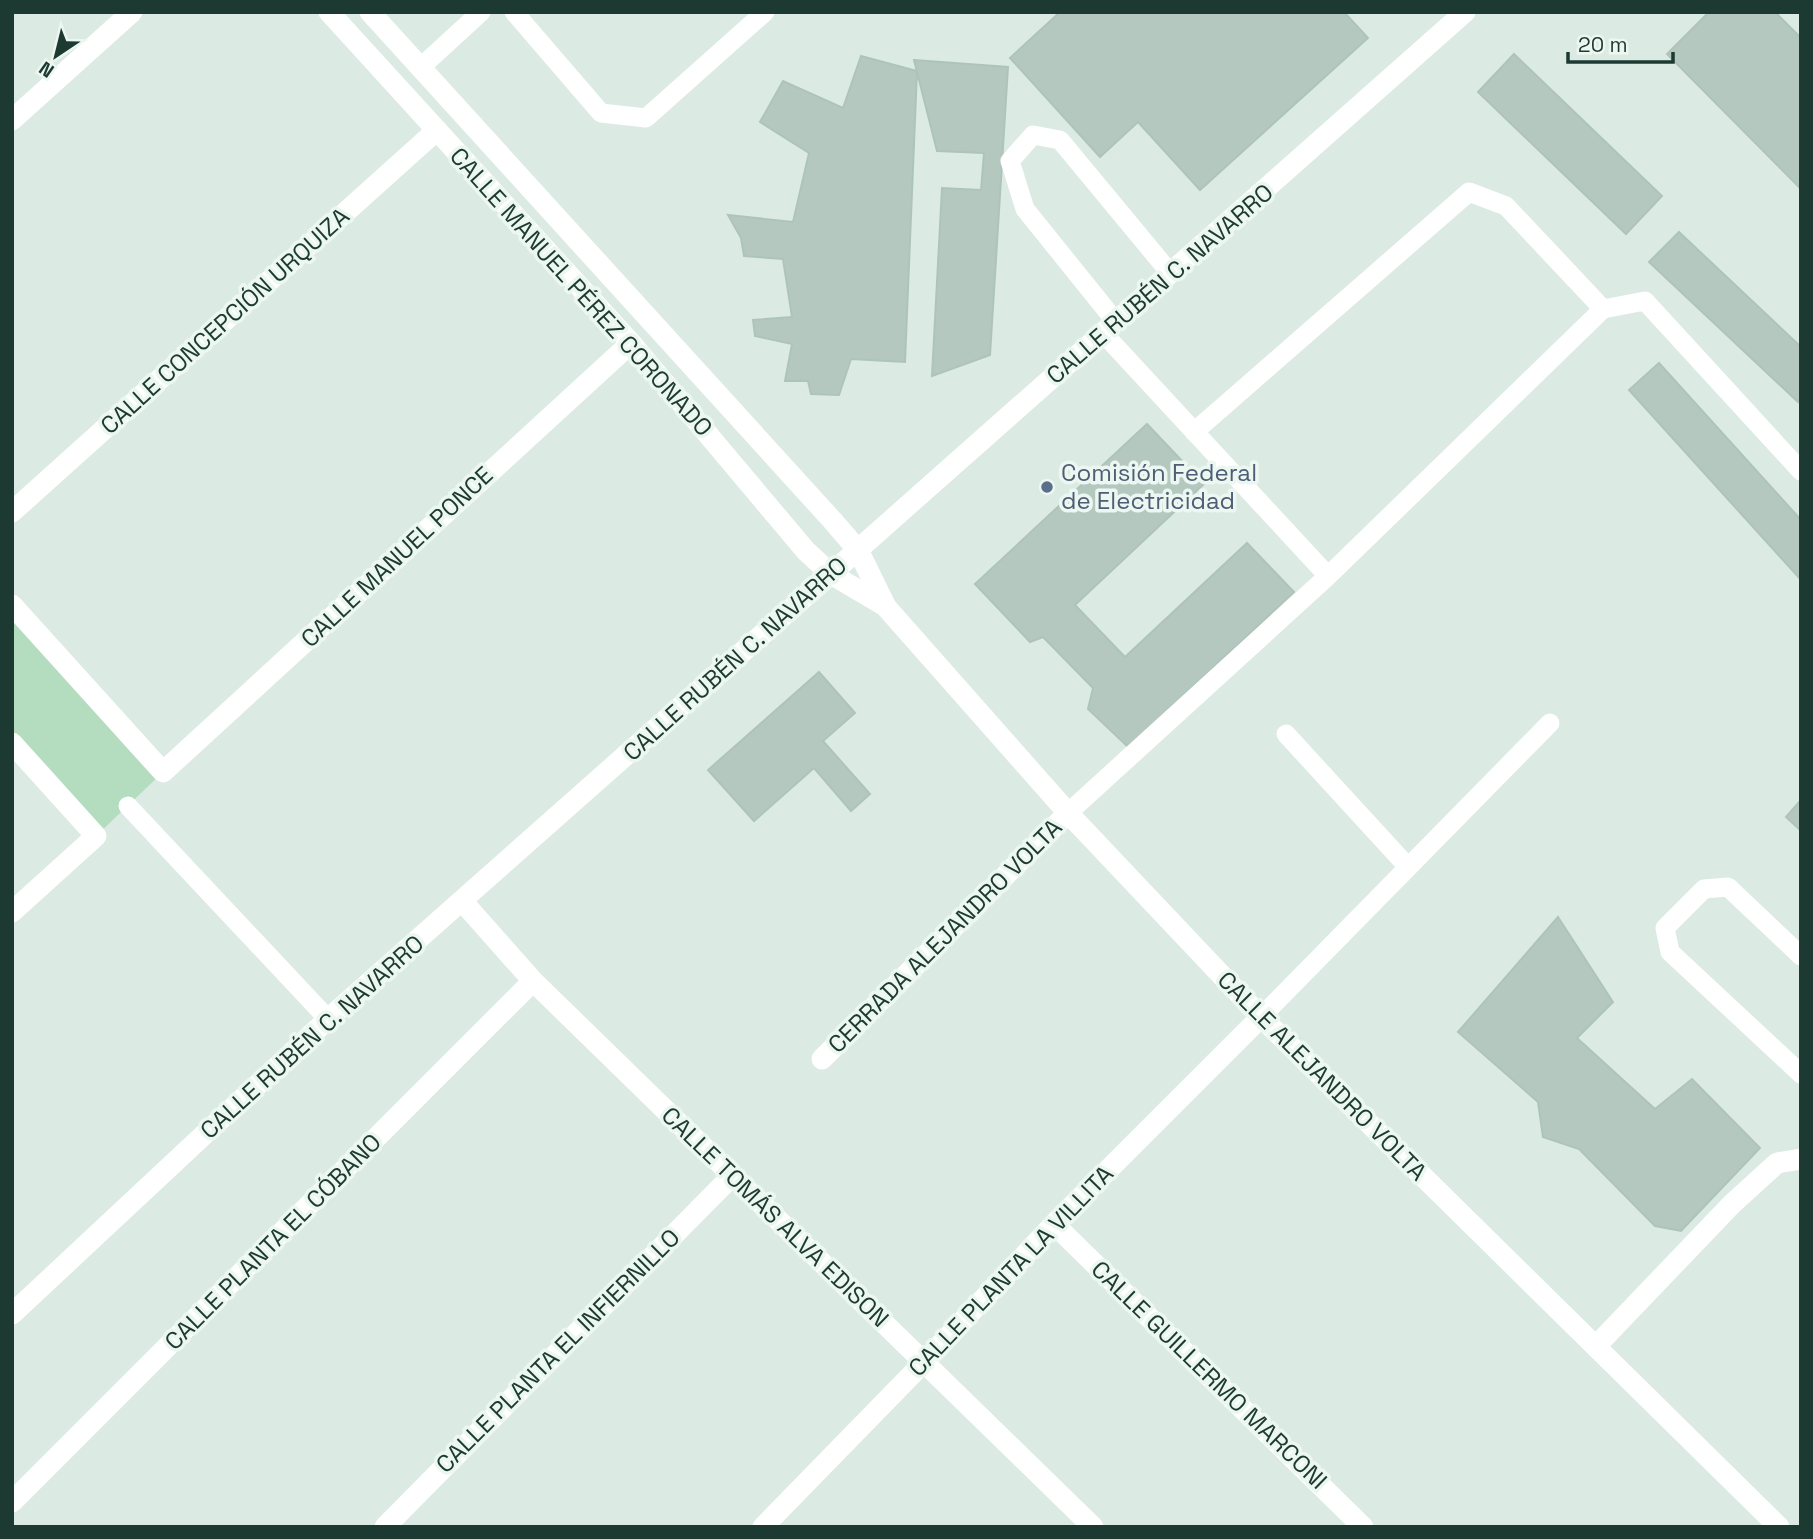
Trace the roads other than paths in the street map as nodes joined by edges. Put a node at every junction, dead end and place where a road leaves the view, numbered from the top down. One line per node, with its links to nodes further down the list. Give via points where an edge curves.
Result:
1 (132, 12): 9 (street)
2 (370, 12): 8 (street, CALLE MANUEL PÉREZ CORONADO)
3 (481, 12): 8 (lane)
4 (514, 12): 5 (lane, via 601,113 646,118)
5 (765, 12)
6 (1465, 12): 11 (street, CALLE RUBÉN C. NAVARRO)
7 (330, 13): 10 (street, CALLE MANUEL PÉREZ CORONADO)
8 (420, 68): 18 (street, CALLE MANUEL PÉREZ CORONADO)
9 (12, 120)
10 (438, 130): 14 (street, CALLE MANUEL PÉREZ CORONADO); 17 (street, CALLE CONCEPCIÓN URQUIZA)
11 (1171, 274): 13 (street, CALLE RUBÉN C. NAVARRO); 13 (lane, via 1060,140 1033,135 1010,161 1025,209)
12 (1603, 309): 15 (lane, via 1506,206 1469,192); 16 (lane, via 1646,301); 20 (lane)
13 (1110, 328): 15 (lane); 18 (street, CALLE RUBÉN C. NAVARRO)
14 (631, 343): 19 (street, CALLE MANUEL PÉREZ CORONADO, via 806,551); 21 (street, CALLE MANUEL PONCE, via 163,772)
15 (1194, 432): 20 (lane)
16 (1801, 471)
17 (12, 512)
18 (858, 550): 19 (street, CALLE RUBÉN C. NAVARRO); 22 (street, CALLE ALEJANDRO VOLTA)
19 (831, 574): 22 (street, CALLE ALEJANDRO VOLTA); 29 (street, CALLE RUBÉN C. NAVARRO)
20 (1328, 576): 27 (lane)
21 (12, 605)
22 (886, 607): 27 (street, CALLE ALEJANDRO VOLTA)
23 (1550, 723): 28 (lane)
24 (1286, 734): 28 (lane)
25 (12, 743): 30 (street, via 96,836)
26 (128, 806): 34 (lane)
27 (1068, 814): 33 (street, CALLE ALEJANDRO VOLTA); 35 (street, CERRADA ALEJANDRO VOLTA)
28 (1408, 867): 33 (lane)
29 (463, 902): 32 (street, CALLE TOMÁS ALVA EDISON); 34 (street, CALLE RUBÉN C. NAVARRO)
30 (12, 912)
31 (1801, 956): 36 (lane, via 1728,887 1704,889 1665,928 1670,952)
32 (533, 981): 38 (street, CALLE TOMÁS ALVA EDISON); 43 (street, CALLE PLANTA EL CÓBANO)
33 (1261, 1017): 39 (street, CALLE PLANTA LA VILLITA); 41 (street, CALLE ALEJANDRO VOLTA)
34 (328, 1019): 40 (street, CALLE RUBÉN C. NAVARRO)
35 (822, 1059)
36 (1801, 1074)
37 (1801, 1159): 41 (street, via 1777,1163 1768,1171)
38 (732, 1176): 42 (street, CALLE TOMÁS ALVA EDISON); 44 (street, CALLE PLANTA EL INFIERNILLO)
39 (1054, 1224): 42 (street, CALLE PLANTA LA VILLITA); 47 (street, CALLE GUILLERMO MARCONI)
40 (12, 1314)
41 (1596, 1346): 48 (street, CALLE ALEJANDRO VOLTA)
42 (924, 1362): 45 (street, CALLE PLANTA LA VILLITA); 46 (street, CALLE TOMÁS ALVA EDISON)
43 (12, 1503)
44 (385, 1527)
45 (763, 1527)
46 (1093, 1527)
47 (1363, 1527)
48 (1779, 1527)

